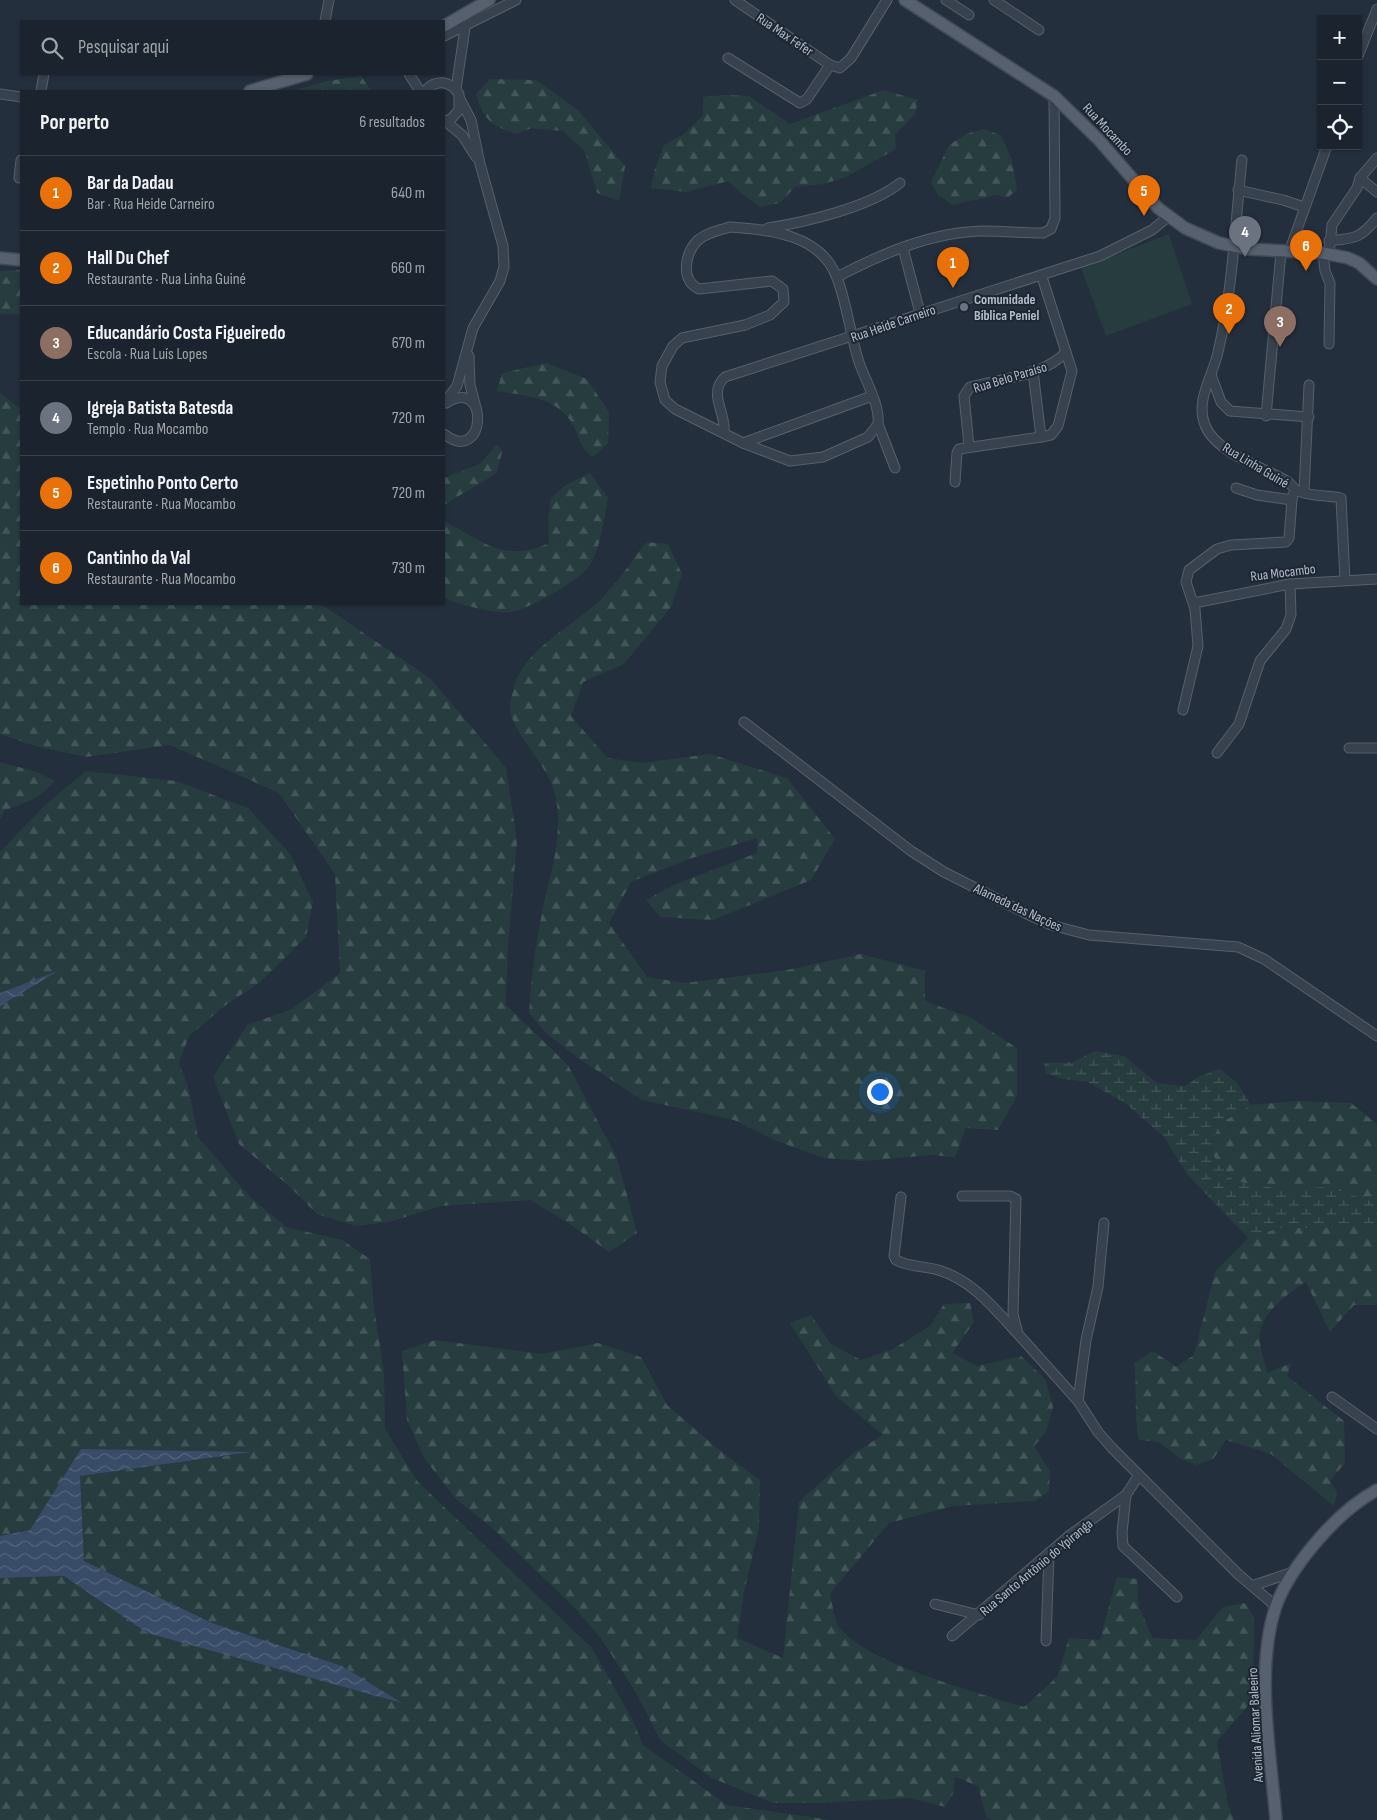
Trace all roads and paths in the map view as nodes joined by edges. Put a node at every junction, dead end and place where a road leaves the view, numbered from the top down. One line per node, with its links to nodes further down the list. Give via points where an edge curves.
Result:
1 (329, 0): 11 (street)
2 (489, 0): 12 (main road)
3 (516, 0): 13 (street)
4 (735, 0): 18 (street, Rua Max Fefer)
5 (887, 0): 18 (street, via 844,67)
6 (905, 0): 28 (main road, Rua Mocambo)
7 (946, 0): 10 (street)
8 (994, 0): 14 (street)
9 (1377, 9): 16 (street)
10 (969, 15)
11 (325, 20)
12 (445, 25)
13 (465, 28): 15 (street); 22 (street)
14 (1039, 30)
15 (445, 36)
16 (1362, 46)
17 (728, 58): 18 (street, via 800,103 807,99)
18 (833, 66)
19 (44, 75): 23 (street)
20 (410, 75): 25 (street)
21 (294, 76): 24 (main road)
22 (456, 89): 26 (street, via 440,82); 30 (street)
23 (42, 90)
24 (253, 90)
25 (419, 90)
26 (426, 90)
27 (0, 94): 29 (street)
28 (1054, 96): 43 (main road, Rua Mocambo); 48 (street, via 1055,218 1051,229 1043,233 960,233)
29 (20, 97)
30 (460, 99): 31 (street, via 456,115); 35 (street, via 471,120)
31 (445, 121): 35 (street, via 469,143)
32 (1327, 150): 42 (street)
33 (1377, 158): 38 (street)
34 (1242, 160): 40 (street, Rua Linha Guiné)
35 (480, 164): 59 (street, via 504,246 504,267 500,281 473,328)
36 (20, 169): 37 (street)
37 (19, 178)
38 (1360, 178): 41 (street); 46 (street, via 1332,226)
39 (900, 183): 45 (street, via 877,198 810,220)
40 (1238, 190): 42 (street); 47 (street, Rua Linha Guiné)
41 (1377, 192)
42 (1304, 207): 49 (street)
43 (1168, 216): 47 (main road, Rua Mocambo, via 1200,236); 54 (street, Rua Heide Carneiro, via 1144,235 1100,256)
44 (1377, 218): 46 (street, via 1362,236)
45 (760, 229): 53 (street, via 805,241); 71 (street, via 730,227 698,240 687,259 686,272 691,284 698,289 772,281 780,285 785,294 780,307 770,315 745,325 682,338 673,346 662,366 662,393 670,406)
46 (1329, 241): 50 (street)
47 (1232, 246): 49 (main road, Rua Mocambo); 62 (street, Rua Linha Guiné, via 1228,306)
48 (902, 248): 53 (street); 56 (street)
49 (1285, 252): 50 (main road, Rua Mocambo); 68 (street)
50 (1326, 254): 55 (main road, Rua Mocambo, via 1359,263); 58 (street, via 1325,271 1330,280)
51 (0, 258): 52 (main road)
52 (20, 260)
53 (837, 277): 57 (street)
54 (1042, 277): 56 (street, Rua Heide Carneiro); 60 (street)
55 (1377, 279)
56 (920, 313): 57 (street, Rua Heide Carneiro)
57 (852, 337): 64 (street); 71 (street, Rua Heide Carneiro, via 725,377 717,392)
58 (1329, 344)
59 (469, 346): 65 (street, via 457,386); 67 (street, via 469,373)
60 (1066, 352): 61 (street, Rua Belo Paraíso, via 1054,362); 73 (street, via 1072,371 1058,426 1051,435)
61 (1033, 371): 73 (street); 75 (street, Rua Belo Paraíso, via 970,387 964,396)
62 (1211, 374): 68 (street, via 1224,407 1230,411); 79 (street, Rua Linha Guiné, via 1202,406 1205,426 1212,436 1232,452 1267,473 1286,480)
63 (1309, 386): 69 (street)
64 (872, 396): 70 (street); 74 (street)
65 (445, 403)
66 (445, 403): 67 (street, via 461,398)
67 (477, 409): 72 (street, via 479,422 473,434 462,440)
68 (1266, 416): 69 (street)
69 (1309, 417): 79 (street)
70 (878, 424): 74 (street, via 868,437 823,457 802,461 775,457); 76 (street)
71 (724, 433): 74 (street)
72 (445, 435)
73 (1041, 437): 75 (street)
74 (743, 443)
75 (969, 446): 77 (street, via 957,453)
76 (895, 468)
77 (955, 482)
78 (1236, 488): 80 (street)
79 (1300, 491): 80 (street); 82 (street, Rua Linha Guiné, via 1342,500)
80 (1292, 500): 84 (street, via 1289,538 1284,543 1231,545 1216,549 1189,570 1187,588)
81 (1377, 579): 82 (street, Rua Mocambo)
82 (1345, 580): 83 (street, Rua Mocambo)
83 (1290, 584): 84 (street, Rua Mocambo); 89 (street, via 1291,615 1286,629 1260,661 1239,724)
84 (1194, 603): 85 (street, via 1197,657)
85 (1182, 710)
86 (744, 722): 90 (street, Alameda das Nações, via 911,851 944,872 1051,926 1089,935 1238,947 1264,959)
87 (1349, 748): 88 (street)
88 (1377, 748)
89 (1217, 753)
90 (1377, 1036)
91 (962, 1196): 94 (street, via 1010,1196 1016,1199 1014,1314)
92 (901, 1197): 94 (street, via 896,1260 938,1270 963,1281 984,1296)
93 (1104, 1223): 96 (street, via 1098,1287 1086,1340)
94 (1018, 1334): 96 (street)
95 (1332, 1397): 97 (street)
96 (1078, 1401): 98 (street, via 1098,1432)
97 (1377, 1429)
98 (1139, 1475): 100 (street, Rua Santo Antônio do Ypiranga); 103 (street)
99 (1377, 1490): 102 (main road, Avenida Aliomar Baleeiro, via 1359,1500 1335,1521)
100 (1126, 1495): 101 (street, Rua Santo Antônio do Ypiranga); 104 (street, via 1123,1546)
101 (1049, 1553): 107 (street, Rua Santo Antônio do Ypiranga); 109 (street)
102 (1294, 1572): 103 (street); 106 (main road, Avenida Aliomar Baleeiro)
103 (1252, 1586): 106 (street)
104 (1177, 1596)
105 (935, 1604): 107 (street)
106 (1275, 1609): 110 (main road, Avenida Aliomar Baleeiro, via 1266,1686)
107 (979, 1615): 108 (street, Rua Santo Antônio do Ypiranga)
108 (952, 1636)
109 (1046, 1641)
110 (1276, 1820)

